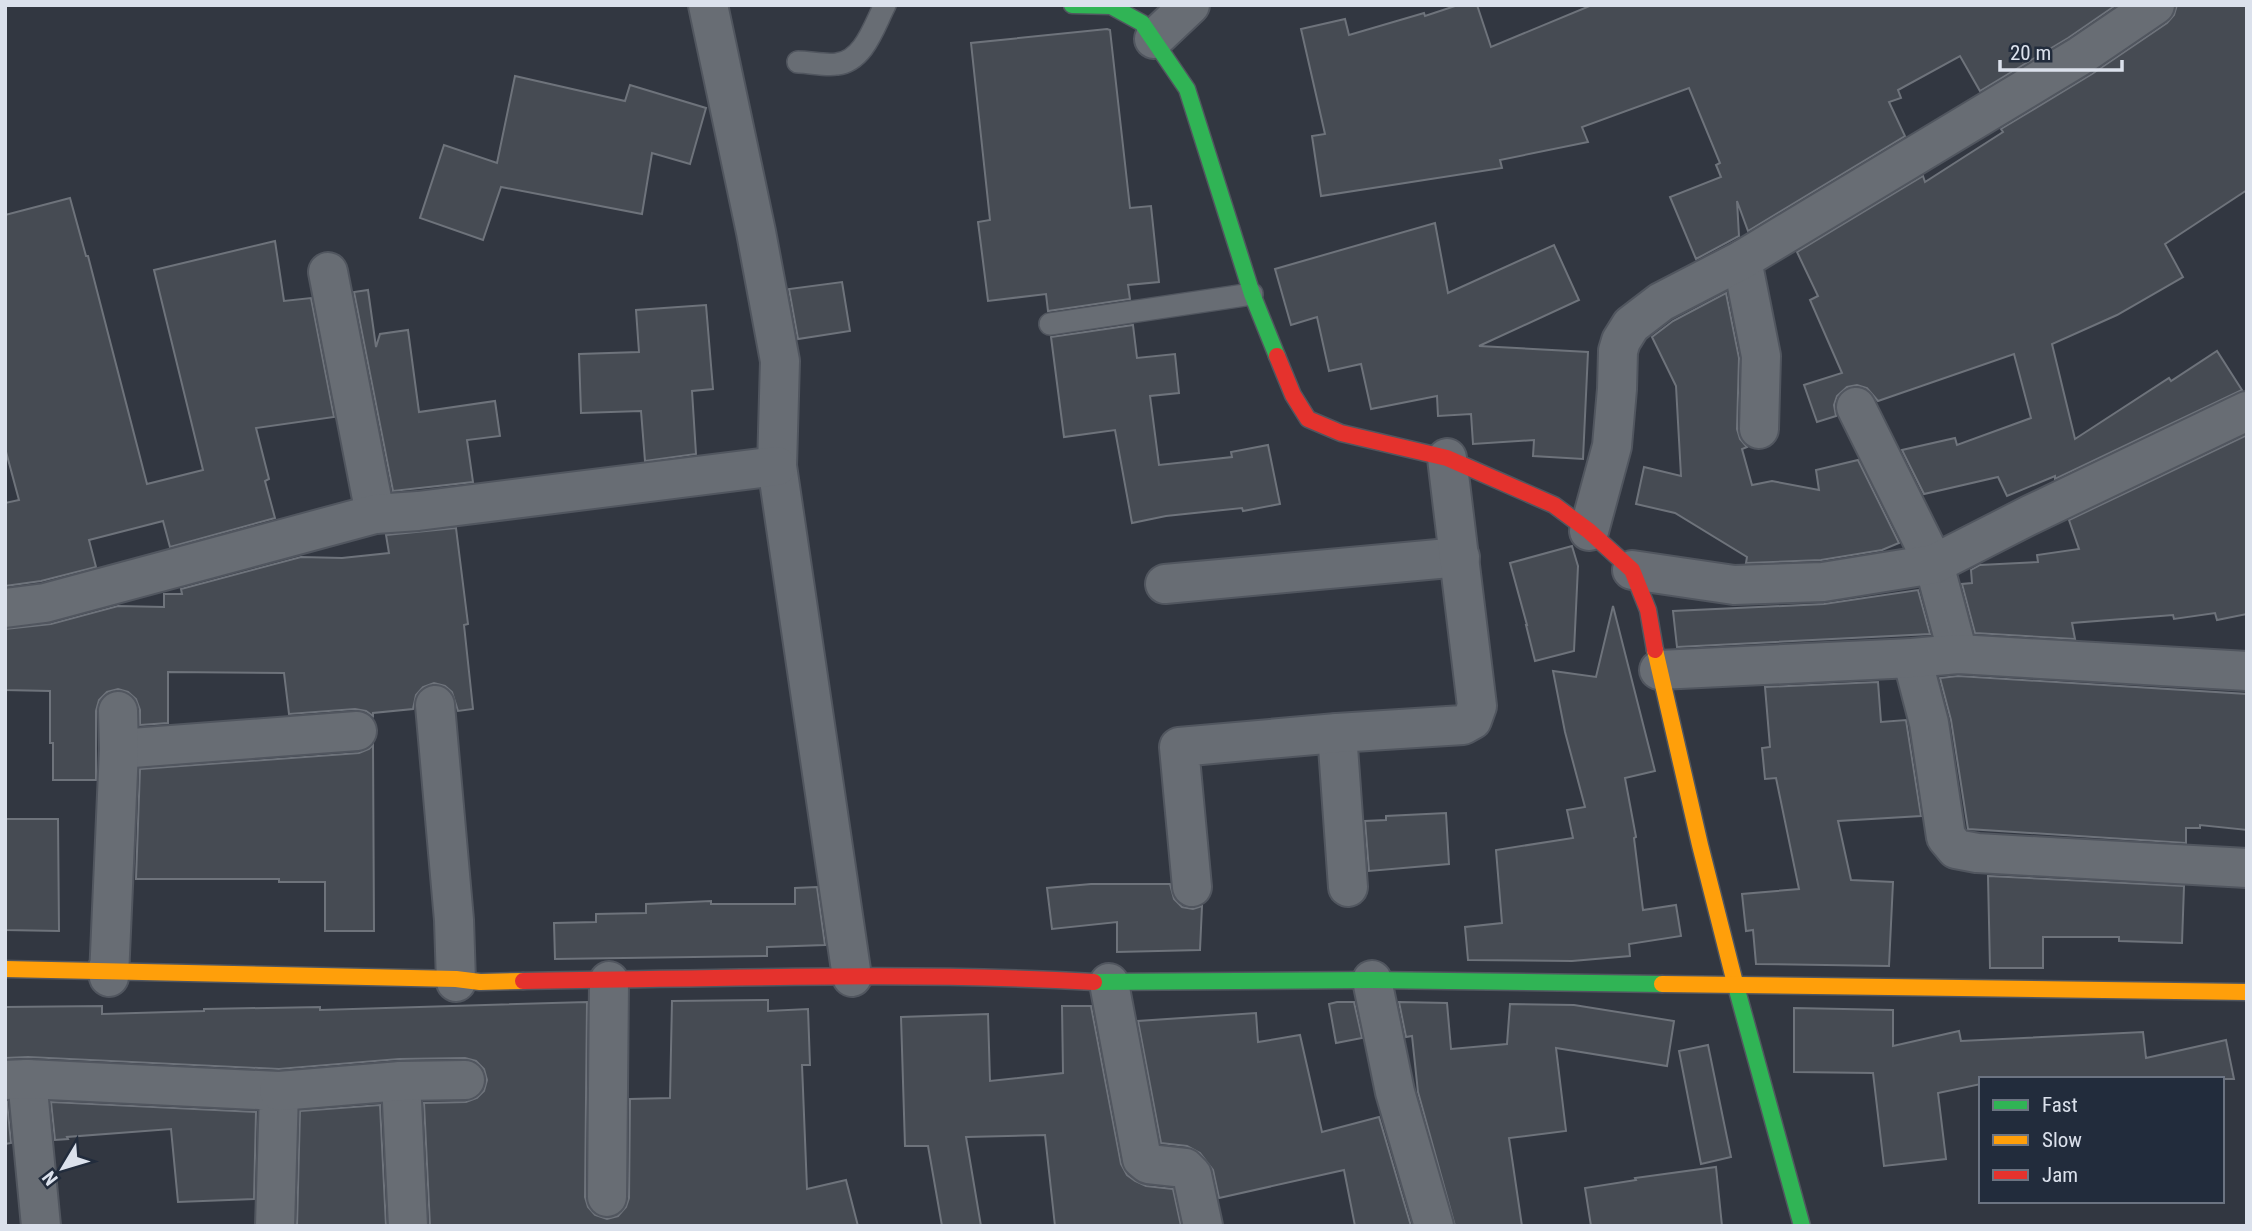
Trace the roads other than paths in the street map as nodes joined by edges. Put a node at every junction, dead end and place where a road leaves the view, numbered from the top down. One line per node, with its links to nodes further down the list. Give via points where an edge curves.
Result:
1 (708, 5): 17 (street, via 780,361)
2 (885, 5): 8 (lane, via 861,50 849,61 836,65)
3 (1072, 5): 6 (street)
4 (1190, 5): 7 (street)
5 (2155, 5): 9 (street, via 2080,56)
6 (1111, 6): 7 (street, via 1142,23)
7 (1154, 40): 11 (street, via 1186,89)
8 (798, 62)
9 (1742, 260): 15 (street, via 1761,356); 19 (street, via 1661,302 1621,341 1612,446)
10 (328, 272): 18 (street)
11 (1252, 294): 12 (lane); 16 (street, via 1293,395 1308,419 1341,433)
12 (1050, 324)
13 (1856, 407): 21 (street)
14 (2247, 411): 21 (street)
15 (1759, 429)
16 (1447, 458): 19 (street, via 1554,505); 20 (street)
17 (777, 466): 18 (street); 39 (street)
18 (375, 514): 24 (street, via 45,603)
19 (1589, 531): 22 (street)
20 (1460, 557): 23 (street); 32 (street, via 1477,706 1472,720 1463,725)
21 (1934, 564): 22 (street, via 1823,582 1734,585); 25 (street)
22 (1632, 570): 27 (street, via 1648,610)
23 (1166, 584)
24 (5, 608)
25 (1958, 654): 26 (street); 28 (street)
26 (1912, 658): 27 (street); 34 (street, via 1929,723 1946,836 1956,849)
27 (1659, 670): 44 (street)
28 (2247, 671)
29 (435, 705): 40 (street)
30 (118, 711): 33 (street)
31 (357, 731): 33 (street)
32 (1337, 733): 35 (street, via 1179,747); 36 (street)
33 (119, 749): 38 (street, via 108,977)
34 (2247, 869)
35 (1192, 887)
36 (1348, 887)
37 (5, 970): 38 (street)
38 (107, 970): 40 (street)
39 (852, 977): 41 (street); 43 (street)
40 (456, 979): 41 (street)
41 (609, 981): 50 (street)
42 (1372, 981): 43 (street); 44 (street); 55 (street, via 1395,1092)
43 (1109, 983): 54 (street, via 1142,1159 1147,1164 1185,1168 1192,1175)
44 (1735, 987): 45 (street); 56 (street)
45 (2247, 992)
46 (16, 1079): 49 (street); 51 (street)
47 (465, 1080): 48 (street)
48 (401, 1081): 49 (street); 53 (street)
49 (279, 1091): 52 (street)
50 (607, 1196)
51 (41, 1226)
52 (275, 1226)
53 (408, 1226)
54 (1203, 1226)
55 (1434, 1226)
56 (1802, 1226)

